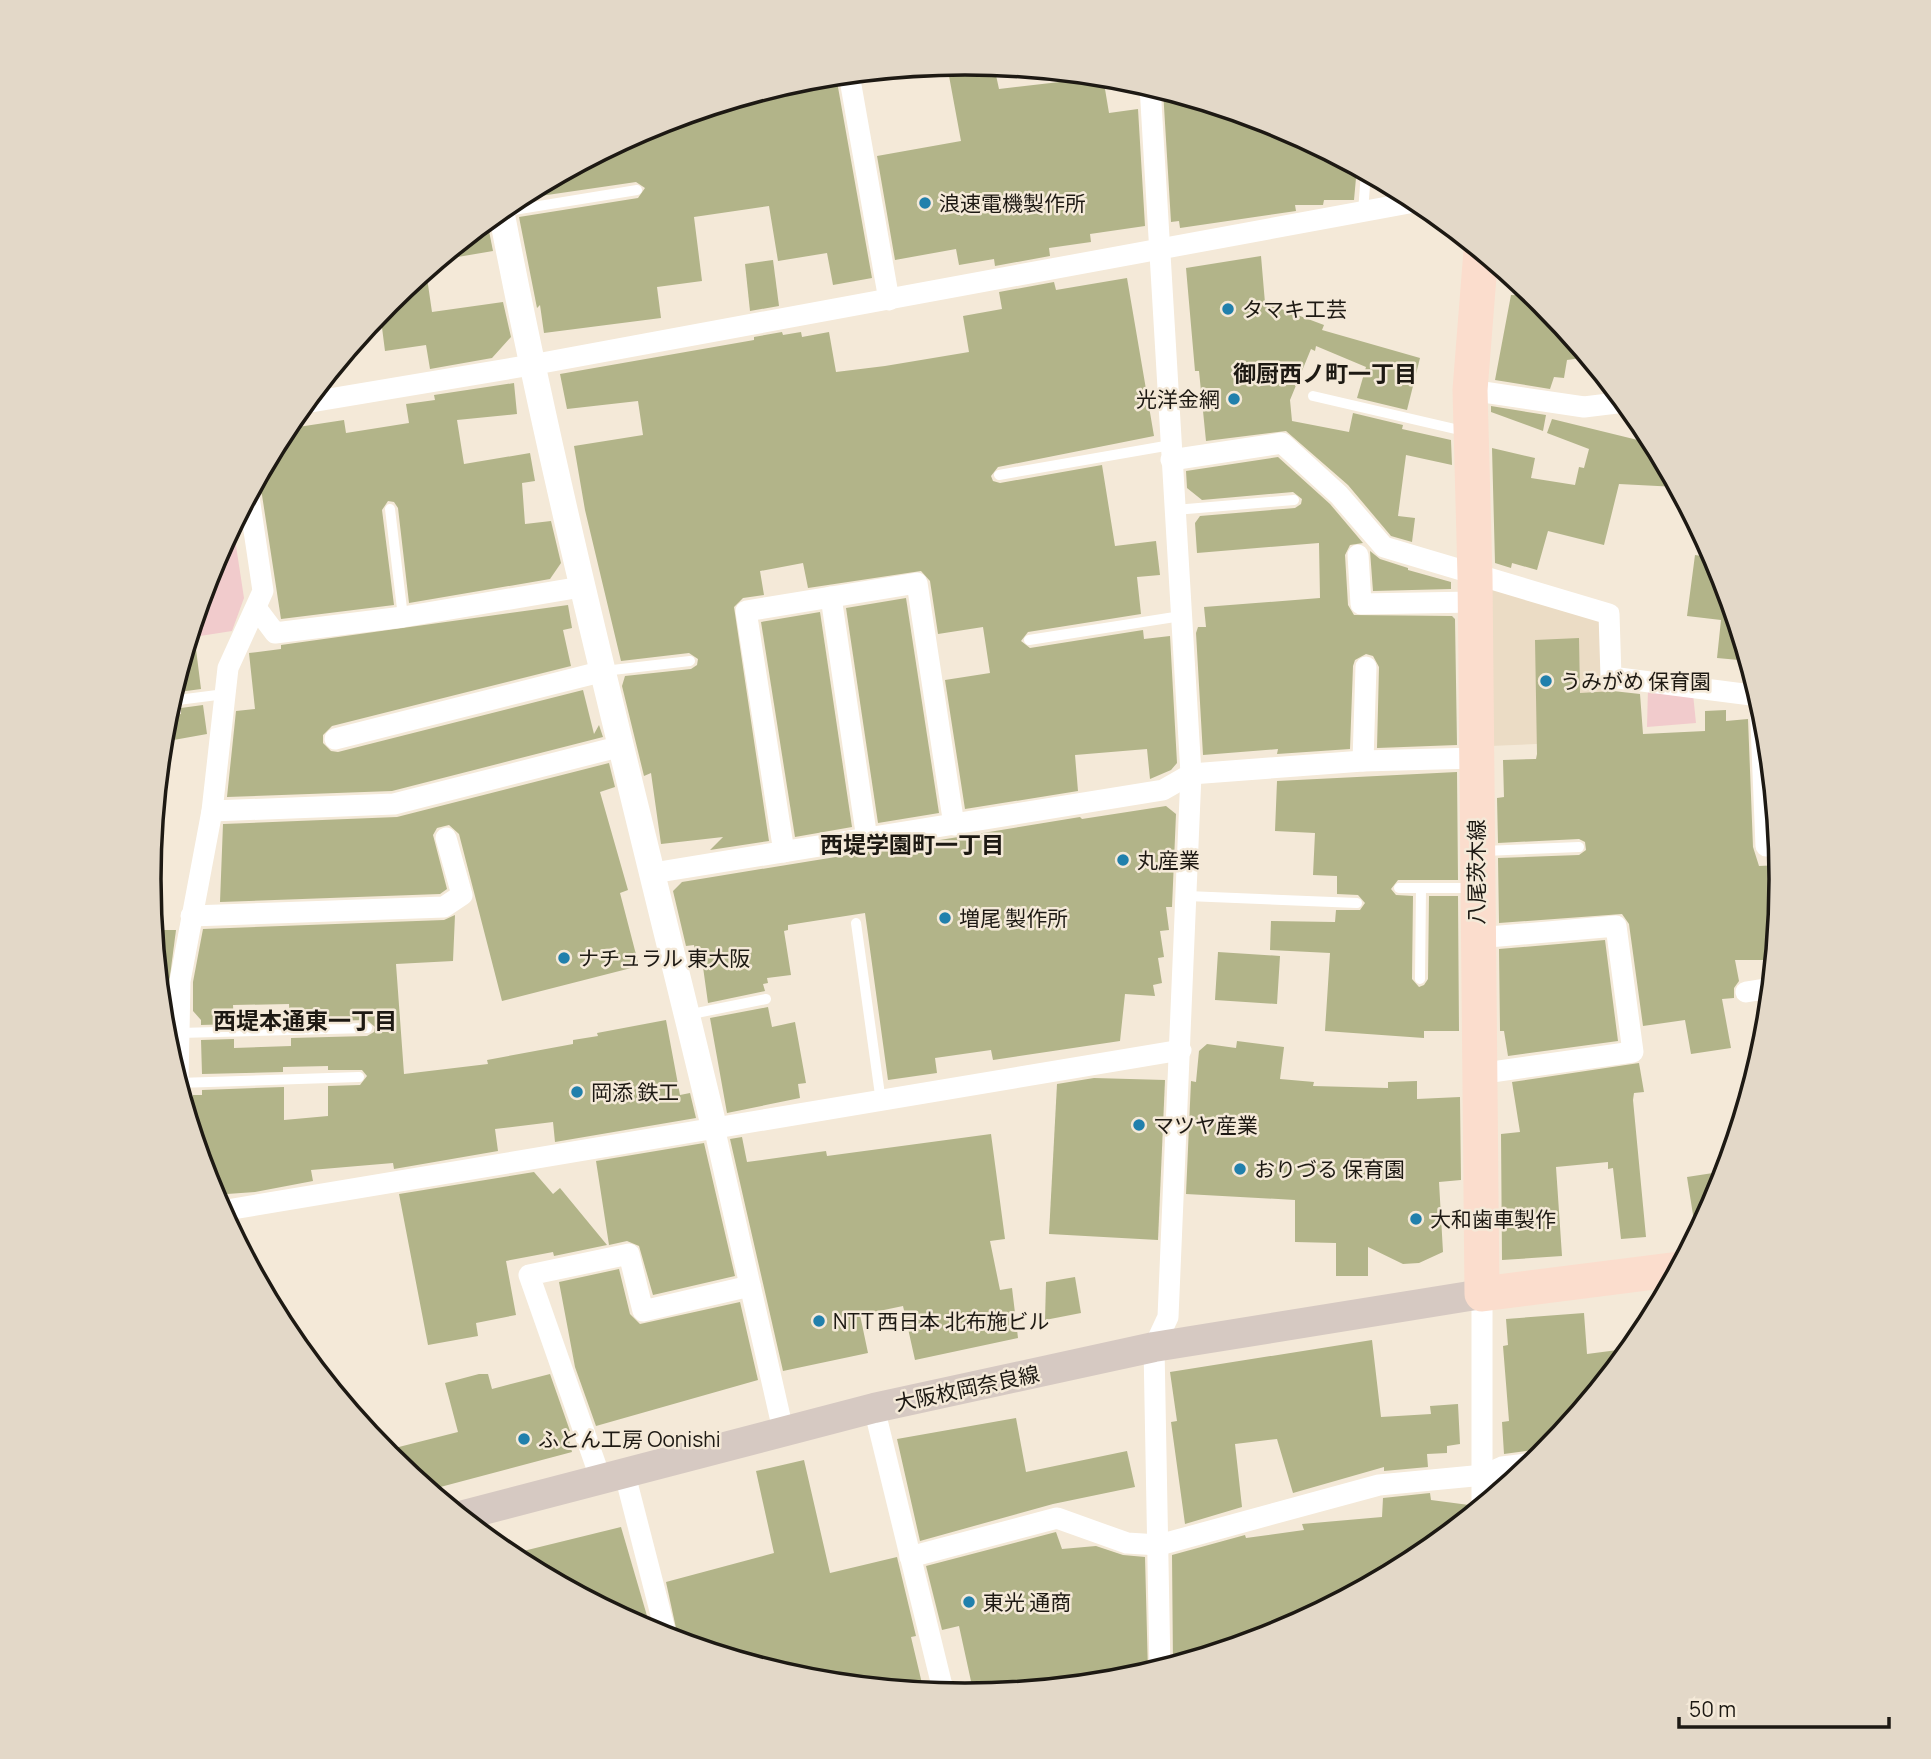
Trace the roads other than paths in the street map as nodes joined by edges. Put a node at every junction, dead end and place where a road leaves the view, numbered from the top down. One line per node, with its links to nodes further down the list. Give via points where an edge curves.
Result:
1 (851, 84): 11 (street)
2 (1151, 98): 9 (street)
3 (1365, 182): 7 (lane)
4 (637, 190): 6 (lane)
5 (1402, 205): 7 (street)
6 (525, 207)
7 (1363, 212): 9 (street)
8 (503, 222): 12 (street)
9 (1162, 250): 11 (street); 18 (street)
10 (1480, 262): 13 (main road, 八尾茨木線)
11 (888, 300): 12 (street)
12 (531, 365): 15 (street); 25 (street)
13 (1470, 390): 16 (street, via 1584,407); 17 (main road, 八尾茨木線)
14 (1313, 396): 17 (lane)
15 (320, 401)
16 (1613, 403)
17 (1471, 432): 26 (main road, 八尾茨木線)
18 (1171, 453): 19 (lane); 22 (street); 26 (street, via 1282,443 1339,495 1384,547)
19 (999, 475)
20 (1294, 500): 22 (lane)
21 (390, 509): 29 (lane)
22 (1175, 510): 30 (street)
23 (250, 512): 28 (street, via 263,592)
24 (1358, 555): 26 (street, via 1361,604)
25 (581, 587): 29 (street); 34 (street)
26 (1475, 589): 36 (street, via 1609,614 1611,677); 40 (main road, 八尾茨木線)
27 (831, 597): 45 (street, via 917,583); 47 (street); 51 (street, via 746,611)
28 (257, 609): 29 (street, via 275,633); 35 (street, via 228,668)
29 (403, 617)
30 (1181, 617): 31 (lane); 43 (street)
31 (1029, 640)
32 (690, 661): 34 (lane)
33 (1366, 667): 41 (street)
34 (604, 671): 38 (street); 39 (street)
35 (225, 694): 37 (lane); 44 (street)
36 (1748, 695)
37 (182, 699)
38 (335, 739)
39 (622, 746): 44 (street, via 394,804); 52 (street)
40 (1476, 758): 41 (street); 50 (main road, 八尾茨木線)
41 (1363, 761): 43 (street)
42 (1763, 772): 48 (street)
43 (1191, 775): 45 (street, via 1163,790); 56 (street)
44 (212, 811): 58 (street)
45 (954, 825): 47 (street)
46 (446, 838): 58 (street, via 462,895 444,907)
47 (867, 839): 51 (street)
48 (1769, 846)
49 (1579, 847): 50 (lane)
50 (1476, 851): 55 (main road, 八尾茨木線)
51 (784, 852): 52 (street)
52 (653, 873): 65 (street)
53 (1399, 888): 54 (lane)
54 (1421, 888): 55 (lane); 61 (lane)
55 (1476, 888): 60 (main road, 八尾茨木線)
56 (1186, 896): 57 (lane); 69 (street)
57 (1357, 903)
58 (191, 916): 67 (street, via 180,981)
59 (856, 923): 73 (lane)
60 (1477, 938): 70 (main road, 八尾茨木線); 70 (street, via 1616,926 1633,1052)
61 (1420, 979)
62 (1762, 989): 63 (street)
63 (1746, 992)
64 (766, 999): 65 (lane)
65 (687, 1015): 74 (street)
66 (367, 1028): 67 (lane)
67 (179, 1032): 68 (street)
68 (179, 1044)
69 (1181, 1050): 73 (street); 79 (street, via 1168,1317)
70 (1478, 1074): 78 (main road, 八尾茨木線)
71 (359, 1077): 72 (lane)
72 (188, 1083)
73 (881, 1102): 74 (street)
74 (714, 1127): 75 (street); 77 (street)
75 (232, 1209)
76 (1668, 1270): 78 (main road)
77 (750, 1286): 81 (street); 83 (street, via 642,1311 629,1254 529,1275)
78 (1482, 1294): 79 (main road, 大阪枚岡奈良線); 84 (street)
79 (1154, 1347): 80 (main road, 大阪枚岡奈良線); 87 (street)
80 (874, 1408): 81 (main road, 大阪枚岡奈良線); 88 (street)
81 (783, 1430): 83 (main road, 大阪枚岡奈良線)
82 (1516, 1465): 84 (street)
83 (612, 1474): 86 (main road, 大阪枚岡奈良線); 89 (street)
84 (1484, 1475): 85 (street); 87 (street, via 1379,1485)
85 (1483, 1495)
86 (470, 1513)
87 (1159, 1545): 88 (street, via 1127,1543 1057,1518); 90 (street)
88 (910, 1557): 91 (street)
89 (663, 1625)
90 (1160, 1659)
91 (941, 1683)

